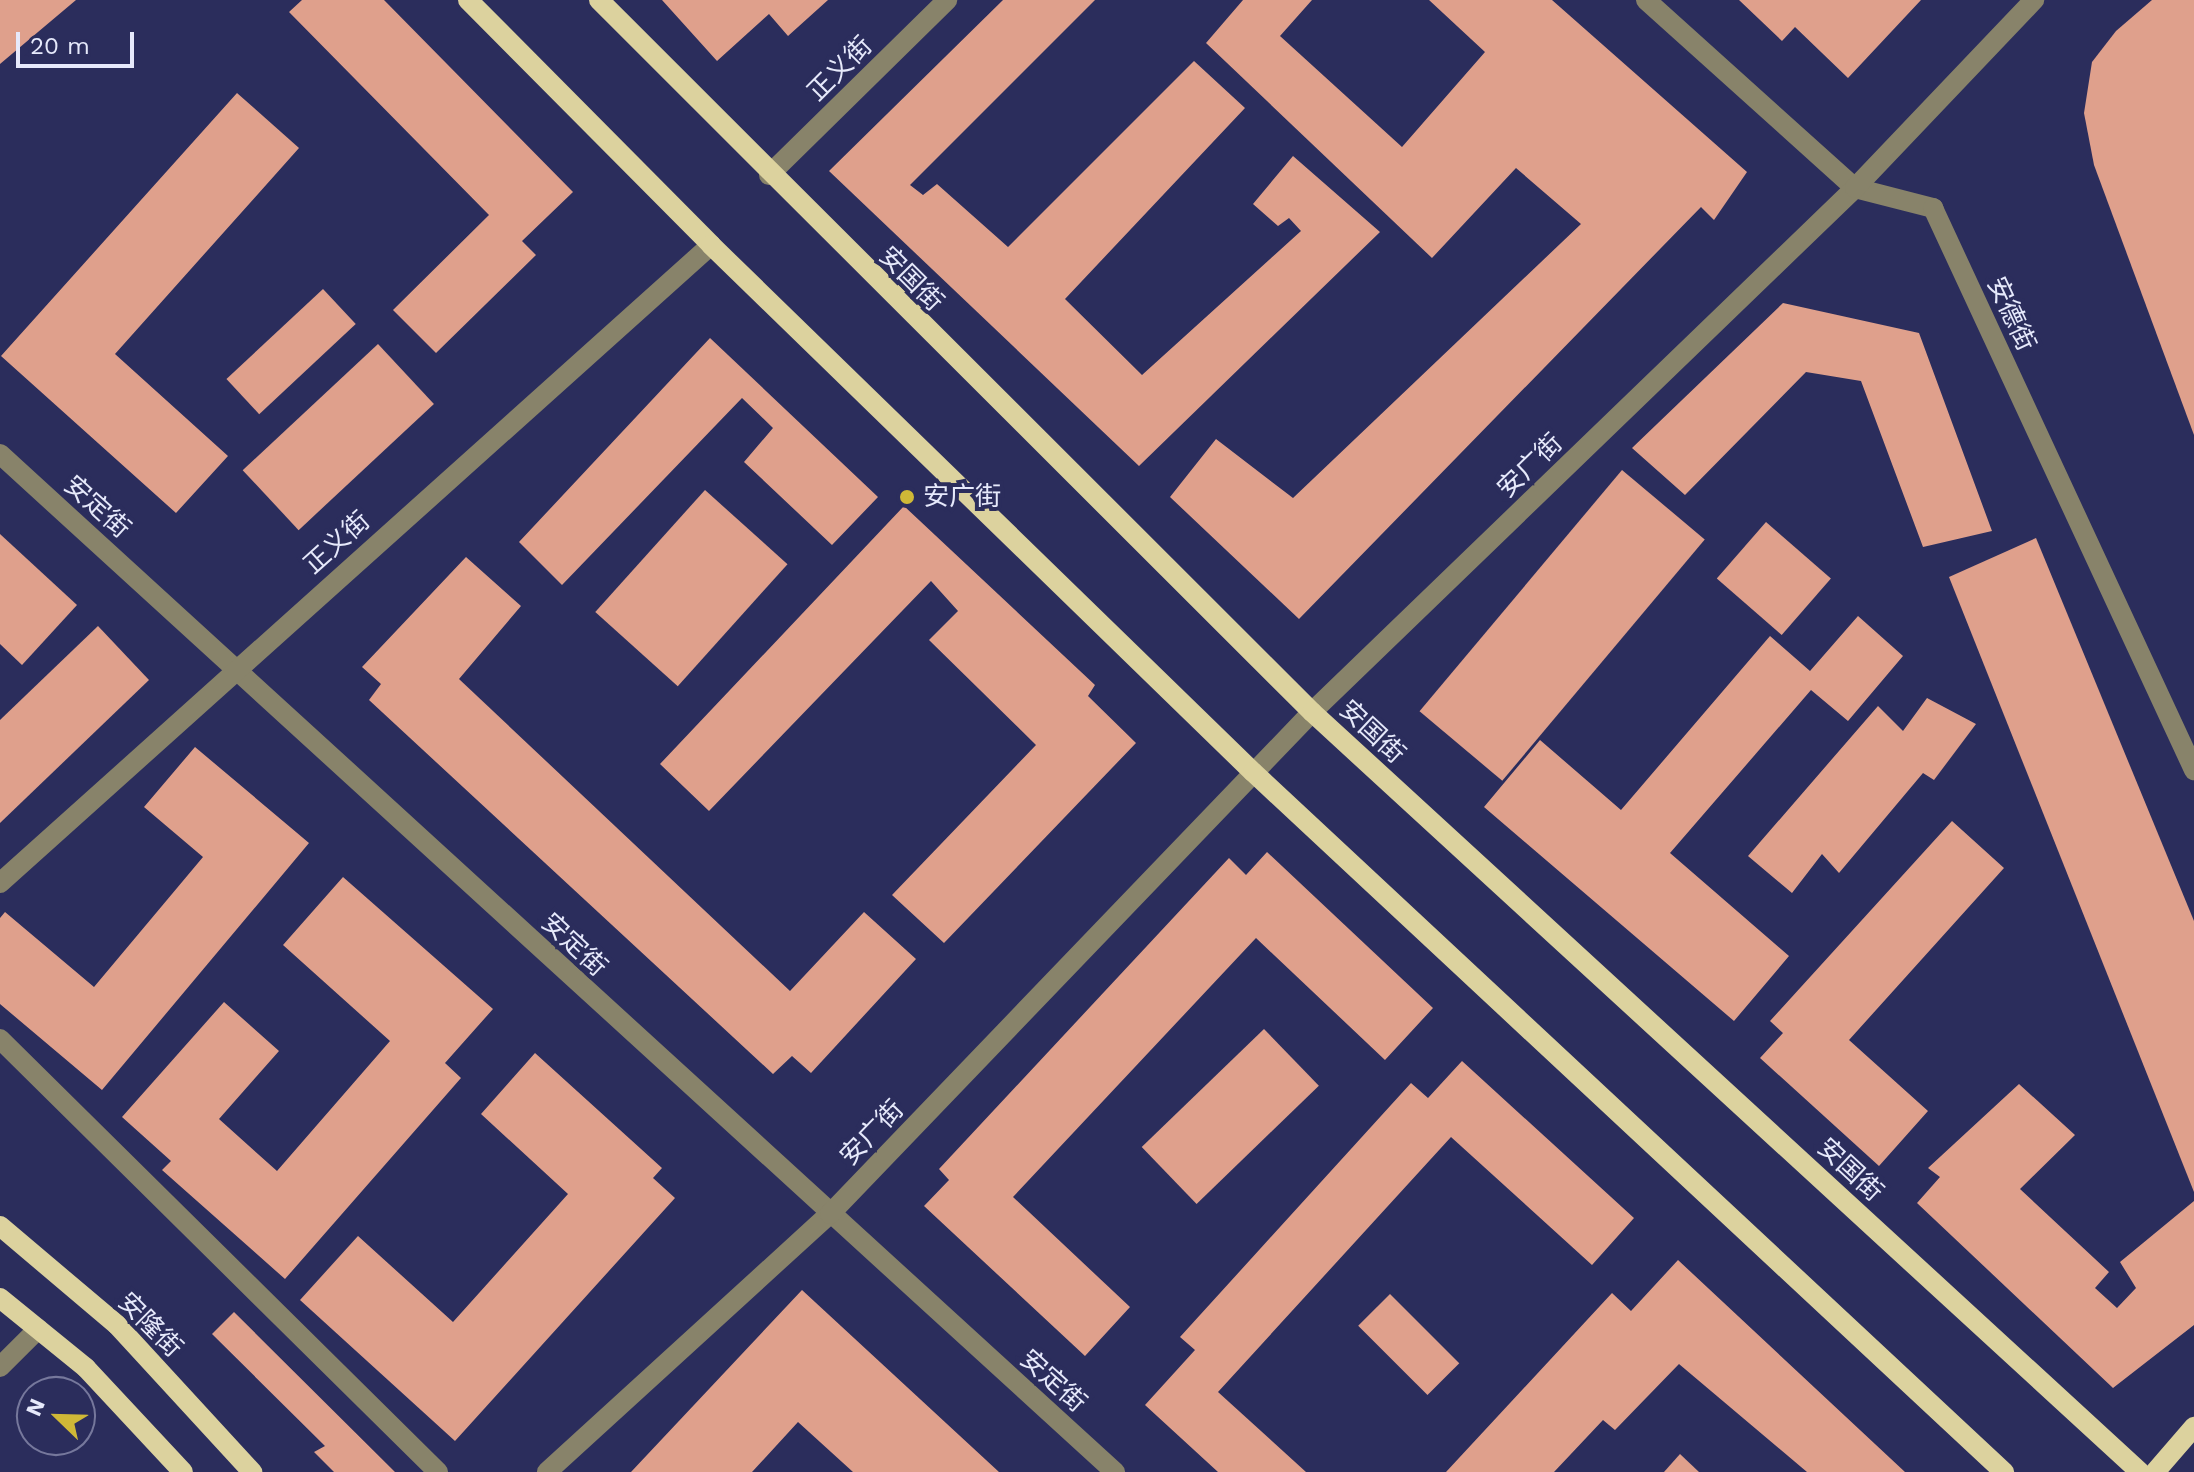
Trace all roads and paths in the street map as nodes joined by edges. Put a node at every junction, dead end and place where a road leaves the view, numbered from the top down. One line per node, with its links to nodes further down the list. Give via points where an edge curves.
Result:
1 (468, 0): 8 (main road)
2 (599, 0): 6 (main road, 安国街)
3 (947, 0): 6 (street, 正义街)
4 (1646, 0): 7 (street, 安德街)
5 (2034, 0): 7 (street, 安广街)
6 (769, 175): 11 (main road, 安国街)
7 (1855, 188): 11 (street, 安广街); 12 (street, 安德街, via 1933,208)
8 (711, 245): 10 (street, 正义街); 13 (main road)
9 (0, 454): 10 (street, 安定街)
10 (235, 669): 14 (street, 正义街); 16 (street, 安定街)
11 (1312, 712): 13 (street, 安广街); 29 (main road, 安国街)
12 (2194, 770)
13 (1253, 772): 16 (street, 安广街); 28 (main road)
14 (0, 883)
15 (0, 1039): 25 (street)
16 (830, 1214): 26 (street, 安广街); 27 (street, 安定街)
17 (0, 1226): 24 (main road, 安隆街, via 117,1325)
18 (0, 1298): 19 (main road)
19 (38, 1329): 20 (street); 23 (main road, via 86,1368)
20 (0, 1367)
21 (2194, 1427): 30 (main road)
22 (2194, 1449): 30 (main road)
23 (183, 1472)
24 (252, 1472)
25 (438, 1472)
26 (547, 1472)
27 (1115, 1472)
28 (2004, 1472)
29 (2140, 1472)
30 (2157, 1472)

